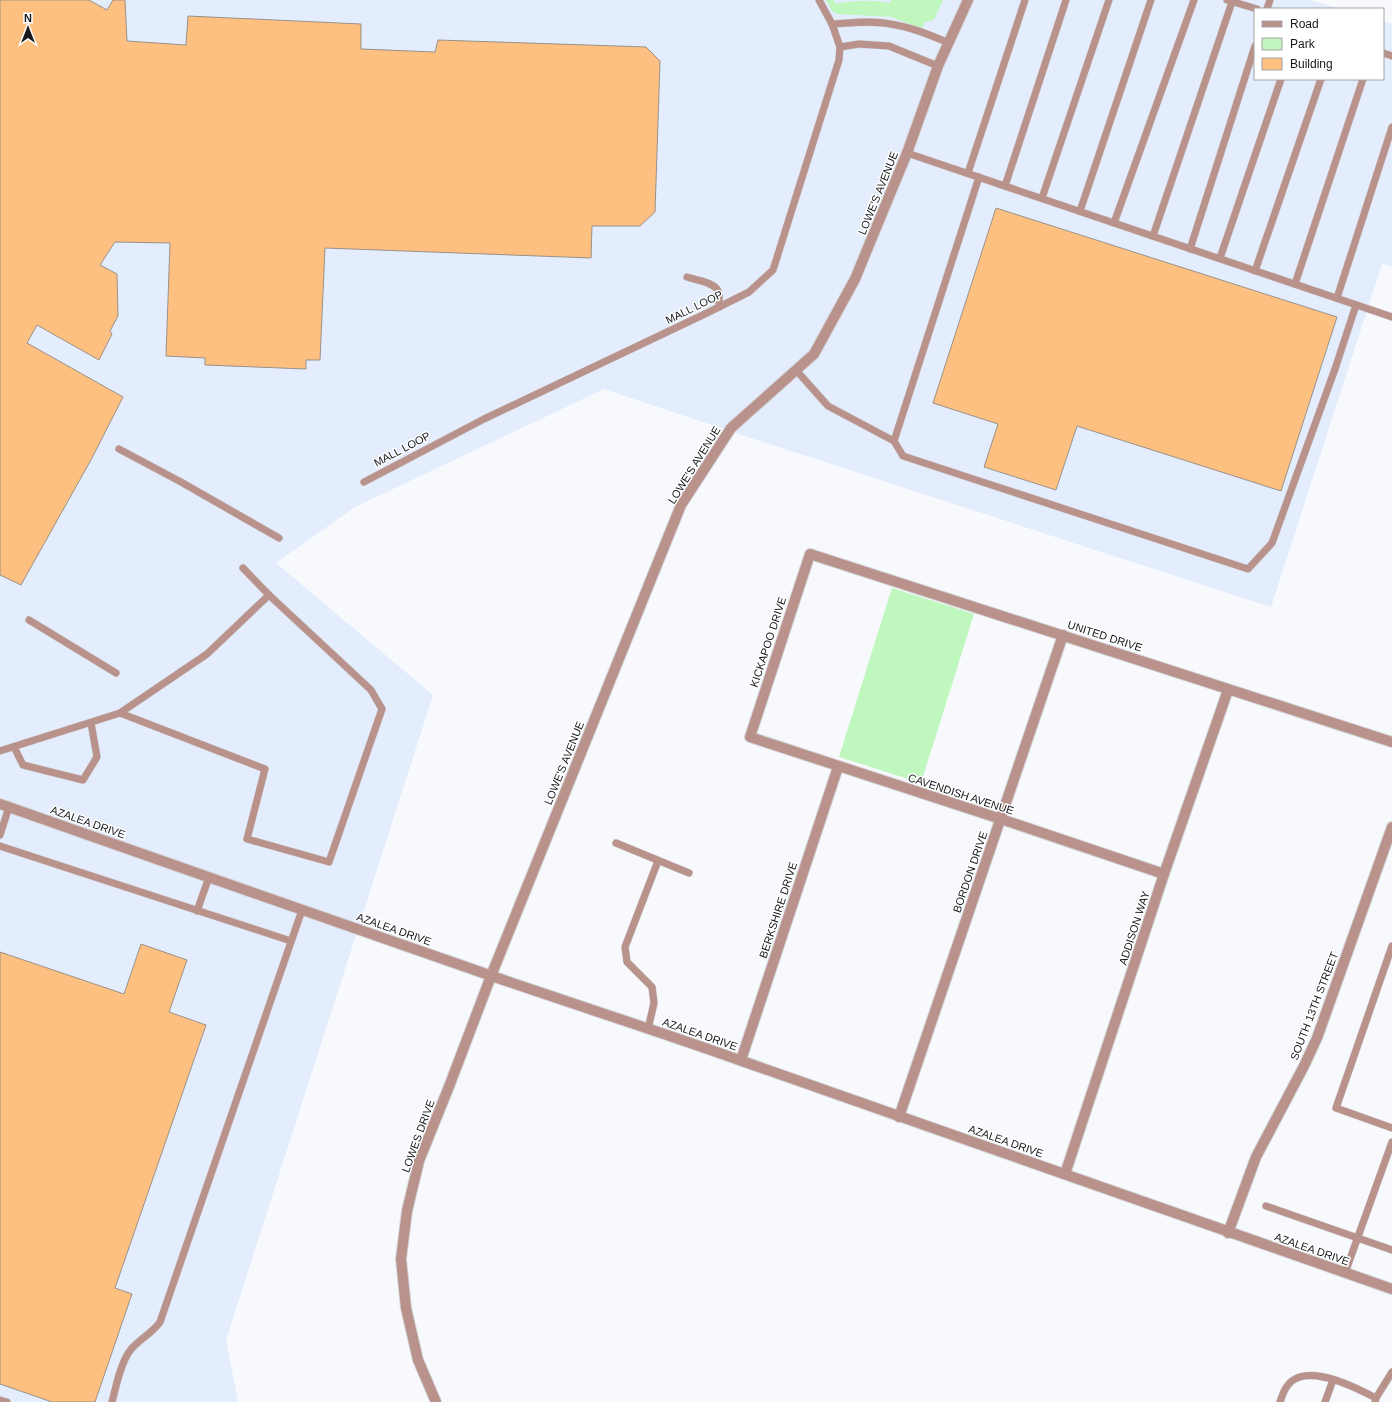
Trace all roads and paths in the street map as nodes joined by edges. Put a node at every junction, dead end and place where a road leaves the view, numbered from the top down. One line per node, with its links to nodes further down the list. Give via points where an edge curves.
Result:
1 (819, 0): 10 (lane, MALL LOOP)
2 (968, 0): 11 (street, LOWE'S AVENUE)
3 (1025, 0): 20 (lane)
4 (1066, 0): 22 (lane)
5 (1109, 0): 23 (lane)
6 (1151, 0): 24 (lane)
7 (1194, 0): 25 (lane)
8 (1230, 1): 9 (lane); 26 (lane)
9 (1254, 8)
10 (832, 24): 11 (lane, via 889,23); 12 (lane, MALL LOOP)
11 (949, 43): 14 (street, LOWE'S AVENUE)
12 (840, 47): 14 (lane, via 859,44 889,46); 34 (lane, MALL LOOP, via 839,60 773,270 749,292)
13 (1254, 49): 27 (lane)
14 (938, 66): 19 (street, LOWE'S AVENUE)
15 (1282, 80): 28 (lane)
16 (1321, 80): 29 (lane)
17 (1363, 80): 31 (lane)
18 (1392, 127): 32 (lane)
19 (907, 153): 20 (lane); 36 (street, LOWE'S AVENUE, via 855,279 814,354)
20 (968, 173): 21 (lane)
21 (979, 177): 22 (lane); 37 (lane)
22 (1005, 186): 23 (lane)
23 (1042, 198): 24 (lane)
24 (1080, 211): 25 (lane)
25 (1114, 223): 26 (lane)
26 (1153, 236): 27 (lane)
27 (1190, 249): 28 (lane)
28 (1220, 258): 29 (lane)
29 (1255, 271): 31 (lane)
30 (687, 277): 34 (lane, via 713,286 718,291)
31 (1295, 284): 32 (lane)
32 (1336, 298): 33 (lane)
33 (1356, 305): 35 (lane); 37 (lane, via 1272,543 1248,569 903,456)
34 (719, 307): 39 (lane, MALL LOOP, via 484,419)
35 (1392, 317)
36 (796, 370): 37 (lane, via 828,406); 69 (street, LOWE'S AVENUE, via 731,428 681,505)
37 (894, 441)
38 (119, 449): 40 (lane)
39 (364, 482)
40 (279, 538)
41 (810, 554): 45 (street, UNITED DRIVE); 50 (street, KICKAPOO DRIVE)
42 (243, 568): 43 (lane)
43 (269, 595): 48 (lane, via 207,654); 48 (lane, via 370,690 382,709 329,862 247,839 265,769)
44 (29, 620): 46 (lane)
45 (1063, 635): 47 (street, UNITED DRIVE); 56 (street, BORDON DRIVE)
46 (116, 673)
47 (1228, 690): 51 (street, UNITED DRIVE); 63 (street, ADDISON WAY)
48 (120, 714): 49 (lane)
49 (91, 723): 52 (lane); 52 (lane, via 97,757 83,780 22,765)
50 (750, 737): 54 (street, CAVENDISH AVENUE)
51 (1392, 742)
52 (14, 747): 53 (lane)
53 (0, 751)
54 (838, 766): 56 (street, CAVENDISH AVENUE); 71 (street, BERKSHIRE DRIVE)
55 (5, 805): 58 (lane); 64 (street, AZALEA DRIVE)
56 (1000, 819): 63 (street, CAVENDISH AVENUE); 72 (street, BORDON DRIVE)
57 (1392, 827): 77 (street, SOUTH 13TH STREET, via 1317,1038 1256,1157)
58 (0, 835)
59 (616, 843): 61 (lane)
60 (0, 846): 66 (lane)
61 (658, 861): 62 (lane); 70 (lane, via 625,947 627,962 652,987 654,1003)
62 (688, 873)
63 (1164, 874): 75 (street, ADDISON WAY)
64 (209, 877): 65 (street, AZALEA DRIVE); 66 (lane)
65 (302, 910): 67 (lane); 69 (street, AZALEA DRIVE)
66 (197, 911): 67 (lane)
67 (291, 941): 87 (lane, via 160,1322 155,1330 129,1351)
68 (1392, 946): 73 (lane, via 1336,1108)
69 (491, 976): 70 (street, AZALEA DRIVE); 88 (street, LOWES DRIVE, via 419,1161 407,1211 401,1260 406,1308 418,1360)
70 (648, 1029): 71 (street, AZALEA DRIVE)
71 (741, 1060): 72 (street, AZALEA DRIVE)
72 (899, 1117): 75 (street, AZALEA DRIVE)
73 (1392, 1128)
74 (1392, 1142): 78 (lane)
75 (1065, 1174): 77 (street, AZALEA DRIVE)
76 (1266, 1206): 78 (lane)
77 (1228, 1233): 80 (street, AZALEA DRIVE)
78 (1358, 1238): 79 (lane); 80 (lane)
79 (1392, 1250)
80 (1345, 1273): 81 (street, AZALEA DRIVE)
81 (1392, 1289)
82 (1392, 1372): 85 (lane)
83 (1333, 1380): 85 (lane, via 1354,1387); 89 (lane, via 1316,1375 1295,1379 1288,1384); 90 (lane)
84 (0, 1400): 86 (lane)
85 (1375, 1400)
86 (7, 1402)
87 (112, 1402)
88 (436, 1402)
89 (1280, 1402)
90 (1325, 1402)

